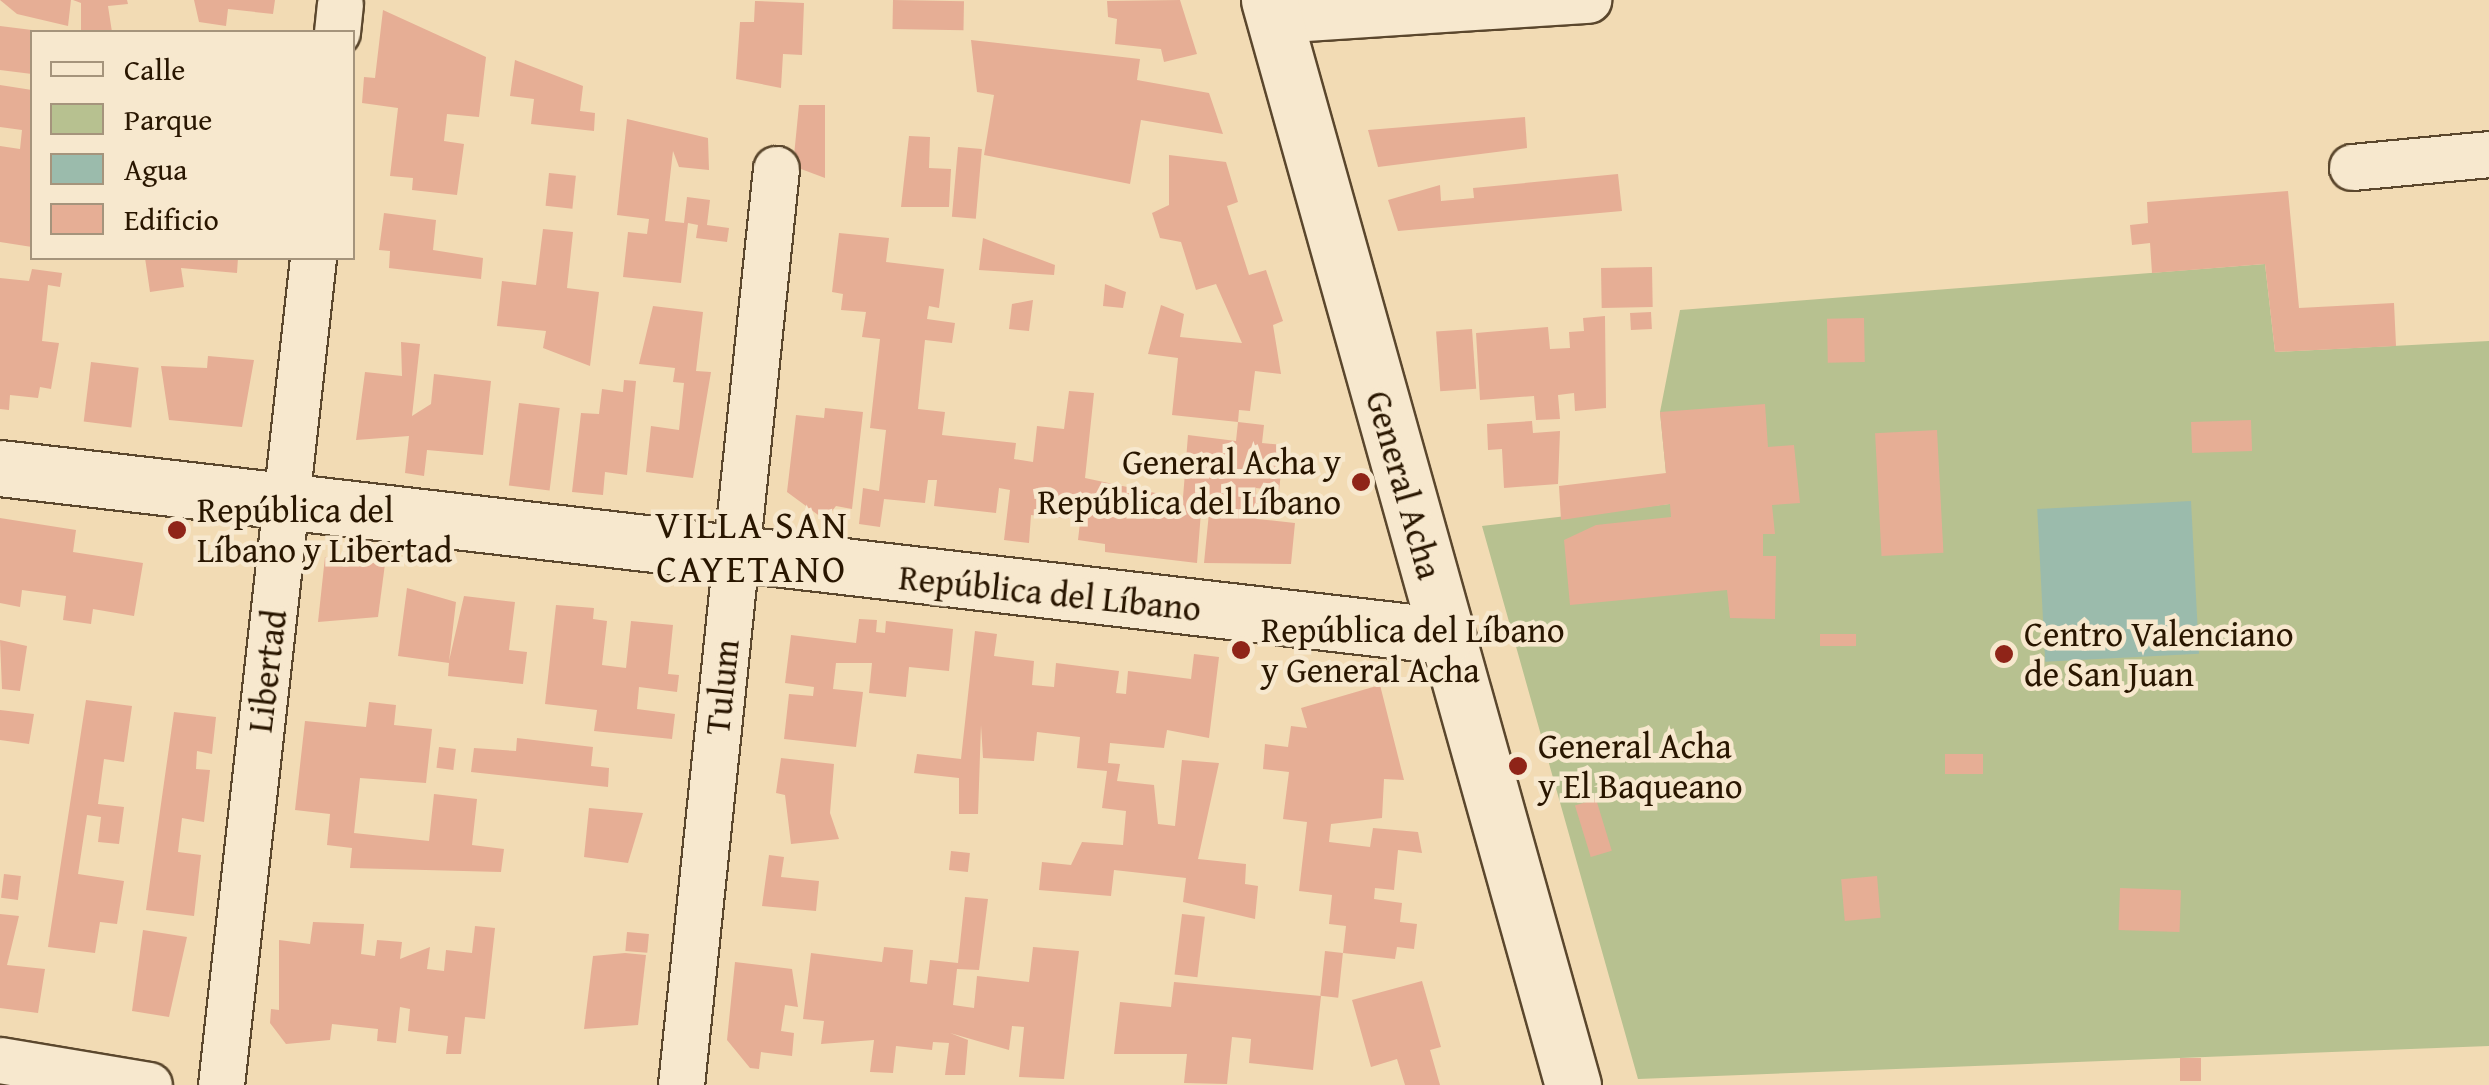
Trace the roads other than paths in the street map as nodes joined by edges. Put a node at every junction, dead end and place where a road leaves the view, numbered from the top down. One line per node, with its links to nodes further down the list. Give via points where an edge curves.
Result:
1 (1588, 0): 2 (street)
2 (1272, 10): 10 (main road, General Acha)
3 (2489, 154): 4 (street)
4 (2352, 167)
5 (776, 169): 9 (street, Tulum)
6 (313, 260): 8 (street, Libertad)
7 (0, 468): 8 (main road, República del Líbano)
8 (286, 508): 9 (main road, República del Líbano); 13 (street, Libertad)
9 (735, 558): 10 (main road, República del Líbano); 14 (street, Tulum)
10 (1446, 636): 15 (main road, General Acha)
11 (0, 1060): 12 (street)
12 (149, 1085)
13 (221, 1085)
14 (681, 1085)
15 (1572, 1085)

